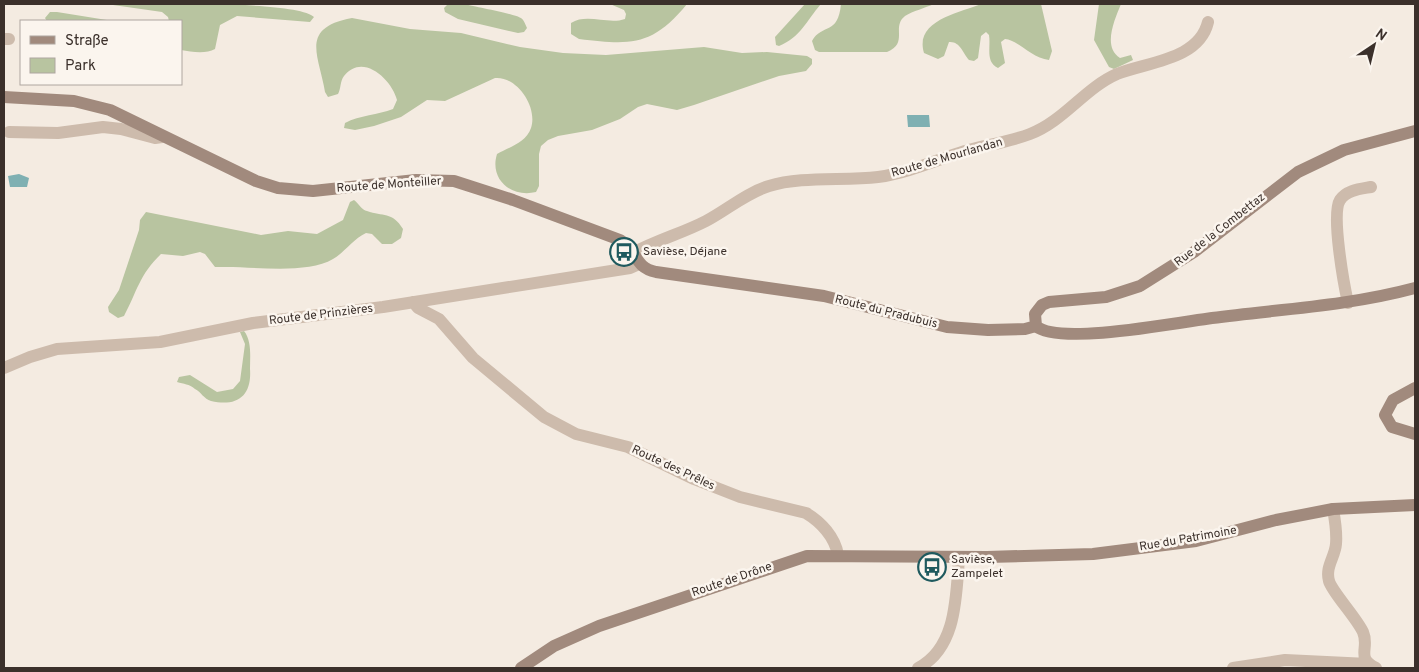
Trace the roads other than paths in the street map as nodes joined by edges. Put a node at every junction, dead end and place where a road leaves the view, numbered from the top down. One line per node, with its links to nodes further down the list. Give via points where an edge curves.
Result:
1 (1208, 22): 7 (street, Route de Mourlandan, via 1203,34 1191,47 1110,78 1035,132 900,173 770,185)
2 (4, 97): 5 (street, Route de Monteiller, via 93,105 126,116)
3 (1415, 131): 11 (street, Rue de la Combettaz, via 1355,146 1306,167 1161,275 1119,294 1046,304 1035,314)
4 (9, 132): 5 (street, Route de Monteiller, via 58,134 103,127 155,138)
5 (163, 135): 7 (street, Route de Monteiller, via 256,181 290,191 416,180 460,182 615,238 628,245)
6 (1371, 187): 10 (street, via 1344,195 1336,210)
7 (636, 259): 9 (street, Route de Prinzières, via 630,268); 11 (street, Route du Pradubuis, via 656,272 824,296 936,325 988,330)
8 (1415, 288): 10 (street, Route du Pradubuis)
9 (413, 302): 12 (street, Route de Prinzières, via 253,323 155,342 58,350); 17 (street, Route des Prêles, via 439,319 473,358 544,417 576,434 628,447 740,497 806,513 834,540)
10 (1348, 303): 11 (street, Route du Pradubuis, via 1111,333 1050,332)
11 (1036, 326)
12 (4, 368)
13 (1415, 388): 14 (street, via 1393,400 1385,415 1392,427)
14 (1415, 434)
15 (1415, 505): 16 (street, Rue du Patrimoine)
16 (1333, 509): 18 (street, Rue du Patrimoine, via 1174,544 1087,554); 19 (street, via 1336,542 1328,580 1362,630 1365,640 1363,654)
17 (838, 555): 18 (street, Route de Drône); 20 (street, Route de Drône, via 796,558 599,626 554,646)
18 (959, 558): 21 (street, via 948,635 934,657)
19 (1372, 666): 22 (street, via 1285,660)
20 (521, 668)
21 (918, 668)
22 (1233, 668)

